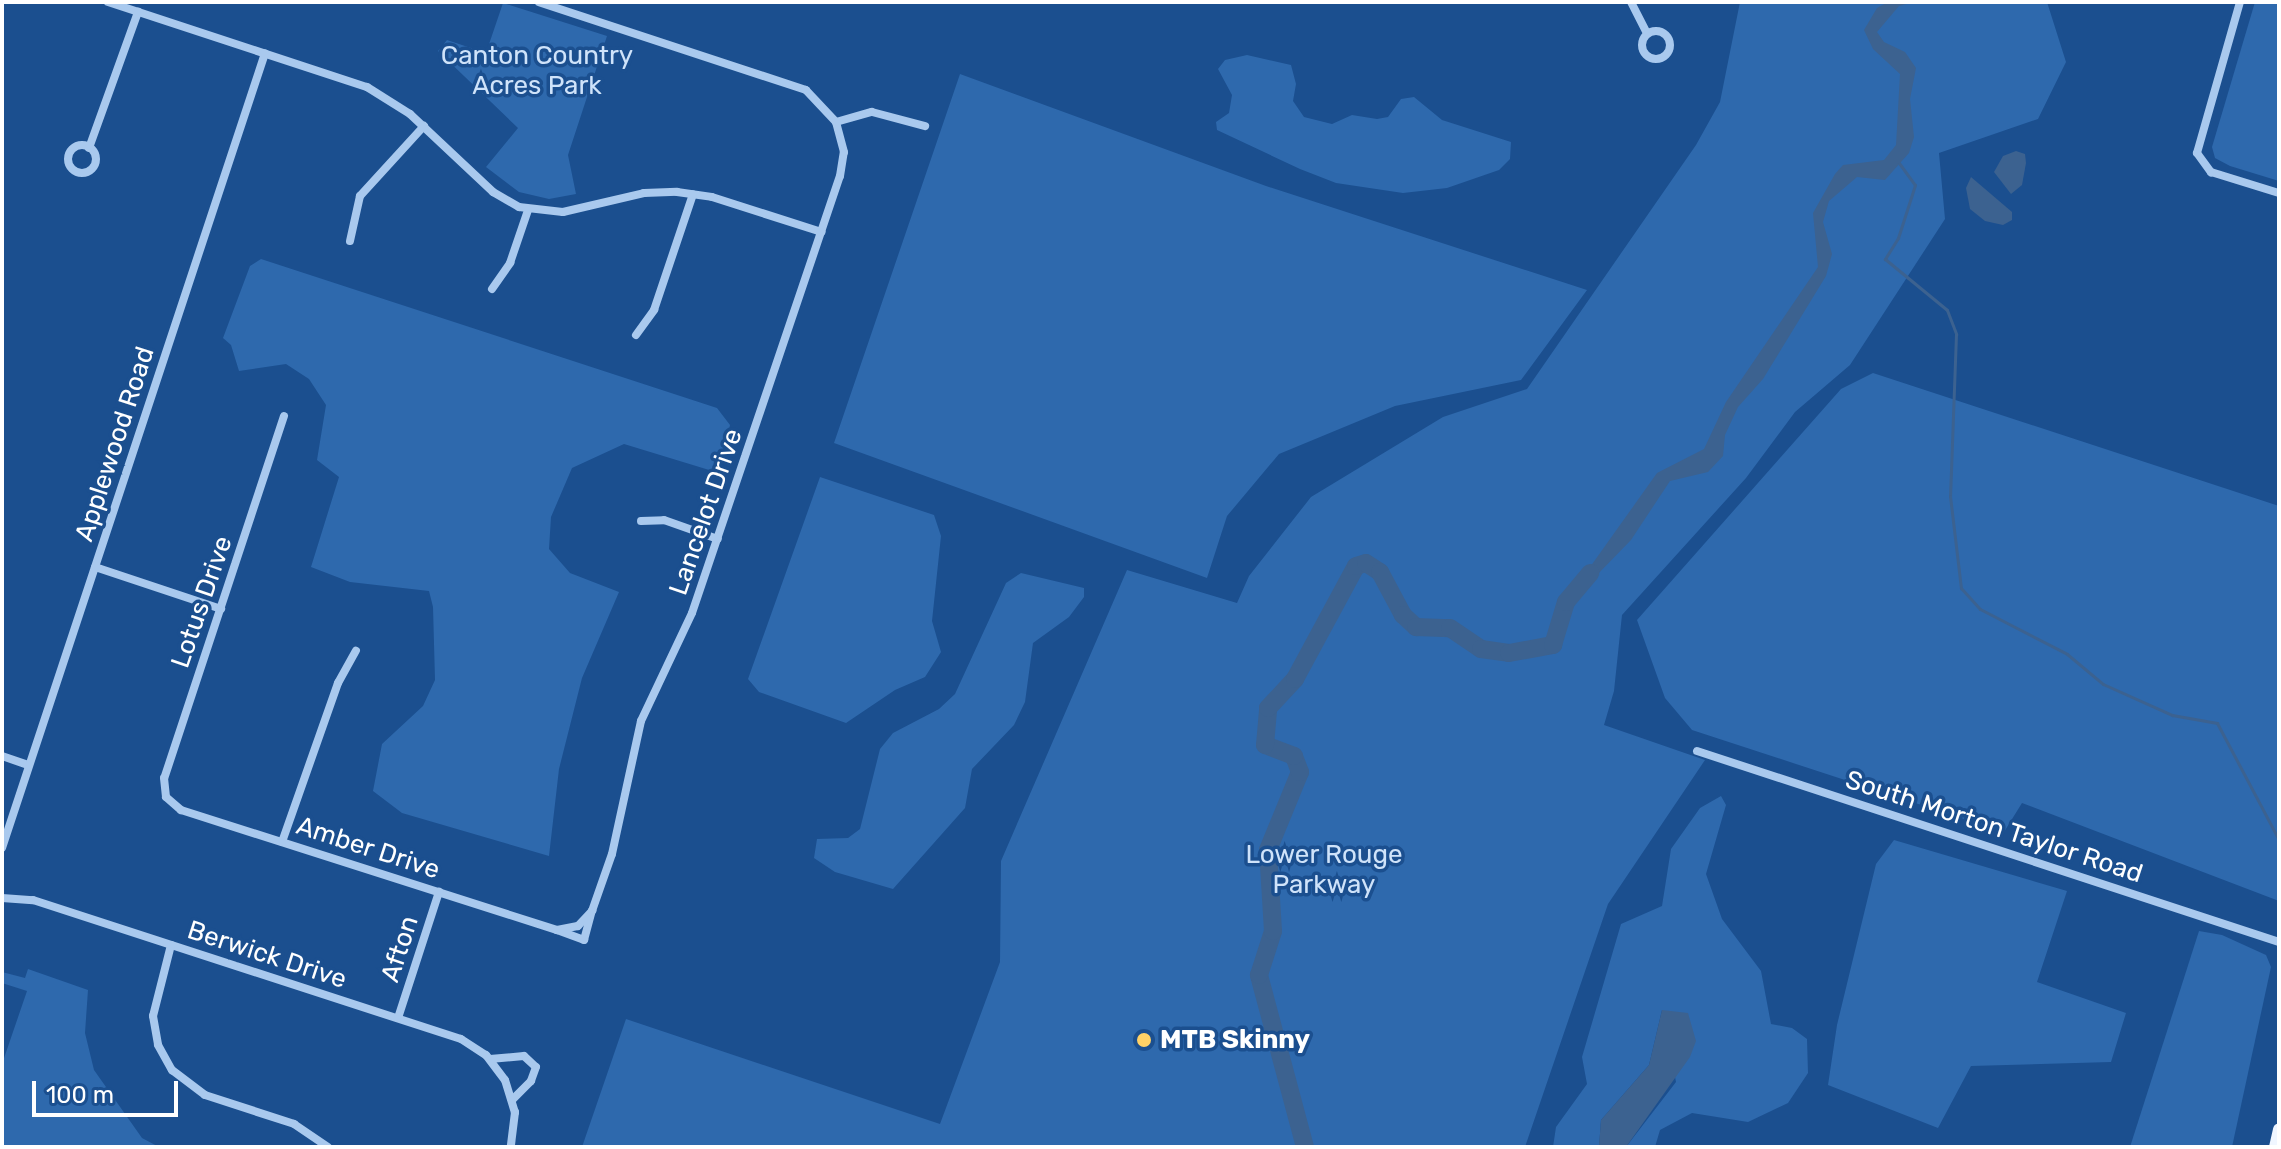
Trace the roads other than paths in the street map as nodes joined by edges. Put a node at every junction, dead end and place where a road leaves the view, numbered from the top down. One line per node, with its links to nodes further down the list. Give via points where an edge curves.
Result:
1 (108, 2): 5 (street)
2 (539, 2): 8 (street, via 792,83 818,98)
3 (1631, 2): 6 (street)
4 (2240, 2): 12 (street, via 2197,153 2211,172)
5 (138, 12): 7 (street); 11 (street)
6 (1647, 33)
7 (265, 53): 9 (street, via 367,87); 22 (street, Applewood Road)
8 (836, 122): 10 (street, via 872,112); 15 (street, Lancelot Drive, via 843,164)
9 (424, 126): 14 (street, via 493,192); 16 (street, via 360,196)
10 (925, 126)
11 (89, 148)
12 (2279, 193)
13 (693, 194): 14 (street, via 644,193 563,212); 15 (street); 18 (street, via 664,283)
14 (528, 210): 17 (street, via 510,263)
15 (822, 232): 21 (street, Lancelot Drive)
16 (350, 241)
17 (492, 289)
18 (636, 335)
19 (284, 416): 23 (street, Lotus Drive)
20 (641, 521): 21 (street, via 664,520)
21 (718, 539): 33 (street, Lancelot Drive, via 692,613 641,721 616,842)
22 (95, 567): 23 (street); 27 (street, Applewood Road)
23 (221, 609): 28 (street, Lotus Drive, via 164,778)
24 (356, 651): 29 (street, via 338,683)
25 (1697, 751): 37 (street, South Morton Taylor Road)
26 (2, 756): 27 (street)
27 (28, 765): 30 (street, Applewood Road)
28 (169, 801): 29 (street, Amber Drive, via 181,810)
29 (282, 842): 31 (street, Amber Drive)
30 (2, 848)
31 (439, 892): 35 (street, Amber Drive); 39 (street, Afton)
32 (2, 898): 38 (street, Berwick Drive, via 33,900)
33 (592, 911): 34 (street, Lancelot Drive); 36 (street, Lancelot Drive)
34 (576, 927): 35 (street, Amber Drive)
35 (557, 930): 36 (street, Amber Drive)
36 (584, 940)
37 (2279, 942)
38 (171, 945): 39 (street, Berwick Drive); 43 (street, via 153,1016 158,1045 172,1070 205,1095 294,1124)
39 (398, 1018): 40 (street, Berwick Drive, via 461,1039)
40 (490, 1059): 41 (street, Berwick Drive); 41 (street, via 524,1056 536,1067 531,1081)
41 (512, 1100): 44 (street)
42 (2279, 1129): 45 (main road)
43 (328, 1147)
44 (511, 1147)
45 (2275, 1147)

